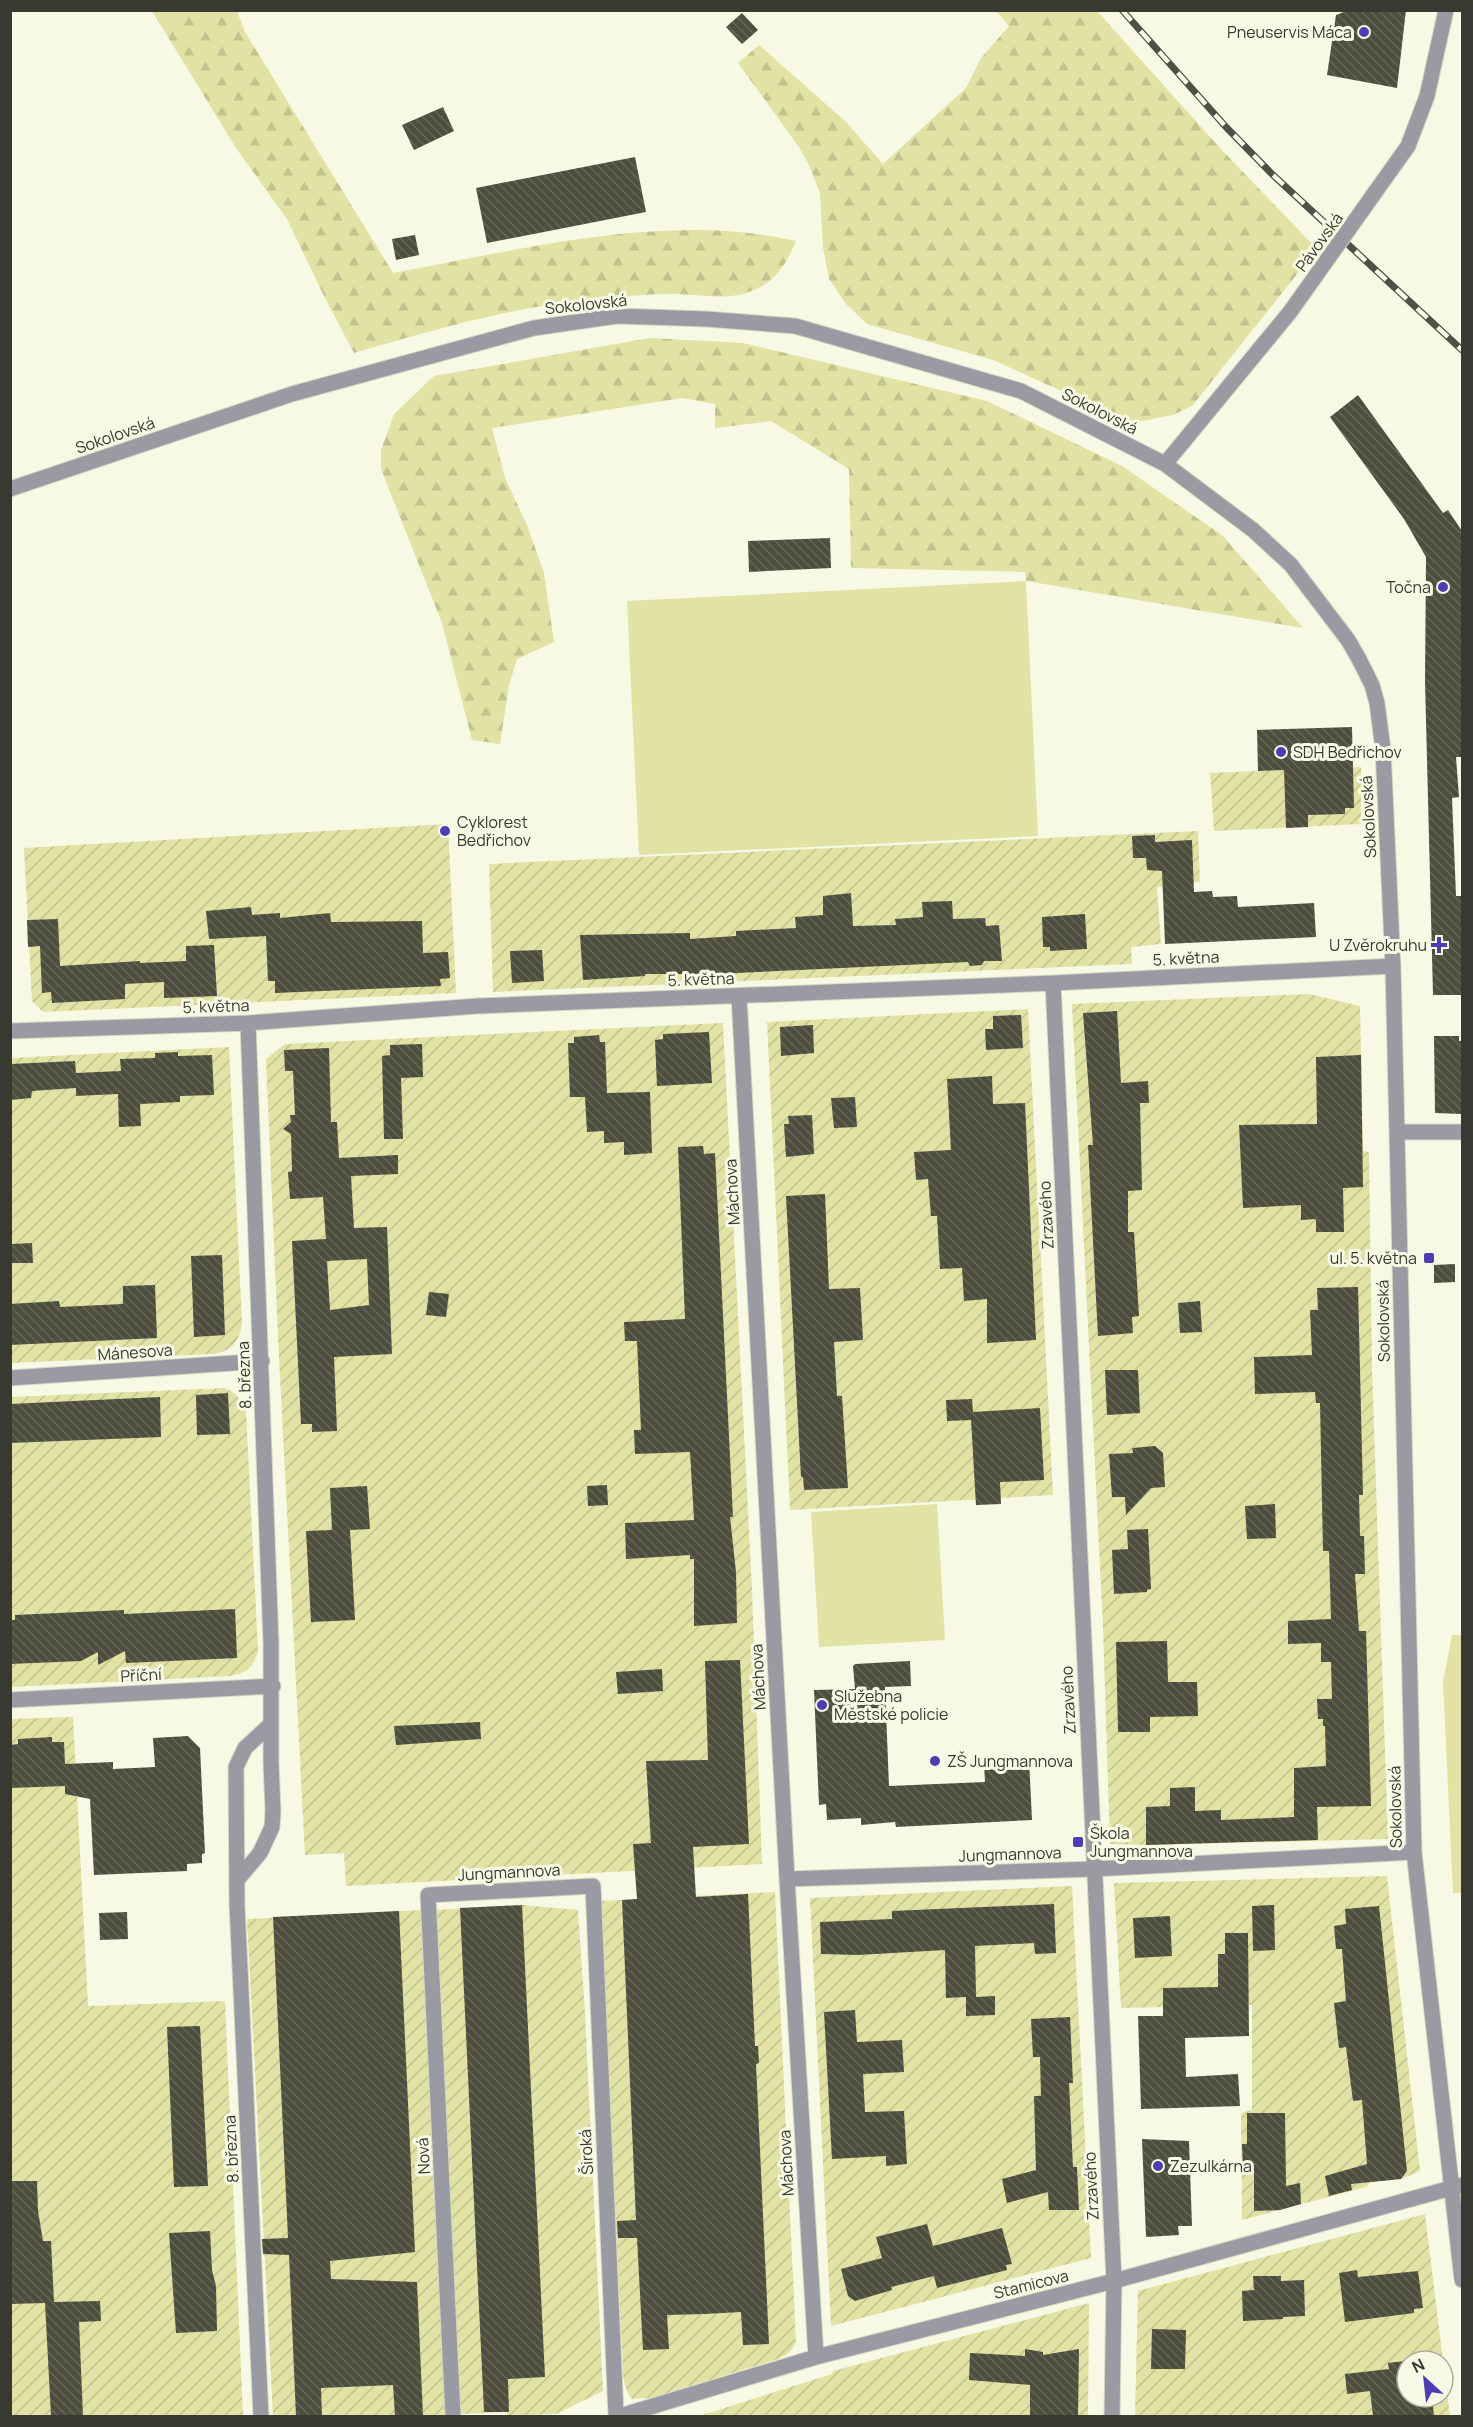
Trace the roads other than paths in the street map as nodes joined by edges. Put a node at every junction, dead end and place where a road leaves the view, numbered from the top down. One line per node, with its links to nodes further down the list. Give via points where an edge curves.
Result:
1 (1446, 10): 2 (street, Pávovská, bridge, via 1428,96 1408,146 1290,312)
2 (1165, 464): 3 (street, Sokolovská, via 1021,391 795,326 617,316 534,328 292,394); 4 (street, Sokolovská, via 1253,530 1291,565 1348,640 1372,685 1383,749)
3 (10, 489)
4 (1393, 966): 5 (street, 5. května); 9 (street, Sokolovská)
5 (1053, 983): 6 (street, 5. května); 17 (street, Zrzavého)
6 (739, 996): 7 (street, 5. května, via 478,1006); 18 (street, Máchova)
7 (248, 1023): 8 (street, 5. května); 11 (street, 8. března)
8 (10, 1031)
9 (1397, 1132): 10 (street); 16 (street, Sokolovská)
10 (1462, 1132)
11 (262, 1361): 12 (street, Mánesova); 13 (street, 8. března)
12 (10, 1378)
13 (273, 1686): 14 (street, Příční); 15 (street, 8. března)
14 (10, 1700)
15 (270, 1725): 19 (street, 8. března, via 272,1827 260,1853); 19 (street, 8. března, via 245,1748 236,1767)
16 (1414, 1852): 17 (street, Jungmannova); 22 (street, Sokolovská)
17 (1094, 1869): 18 (street, Jungmannova); 24 (street, Zrzavého)
18 (787, 1879): 25 (street, Máchova)
19 (237, 1880): 26 (street, 8. března)
20 (592, 1886): 21 (street, Jungmannova); 28 (street, Široká)
21 (428, 1895): 27 (street, Nová)
22 (1457, 2186): 23 (street, Sokolovská); 24 (street, Stamicova)
23 (1462, 2280)
24 (1114, 2281): 25 (street, Stamicova); 29 (street, Zrzavého)
25 (816, 2357): 28 (street, Stamicova)
26 (261, 2416)
27 (453, 2416)
28 (618, 2416)
29 (1112, 2416)

